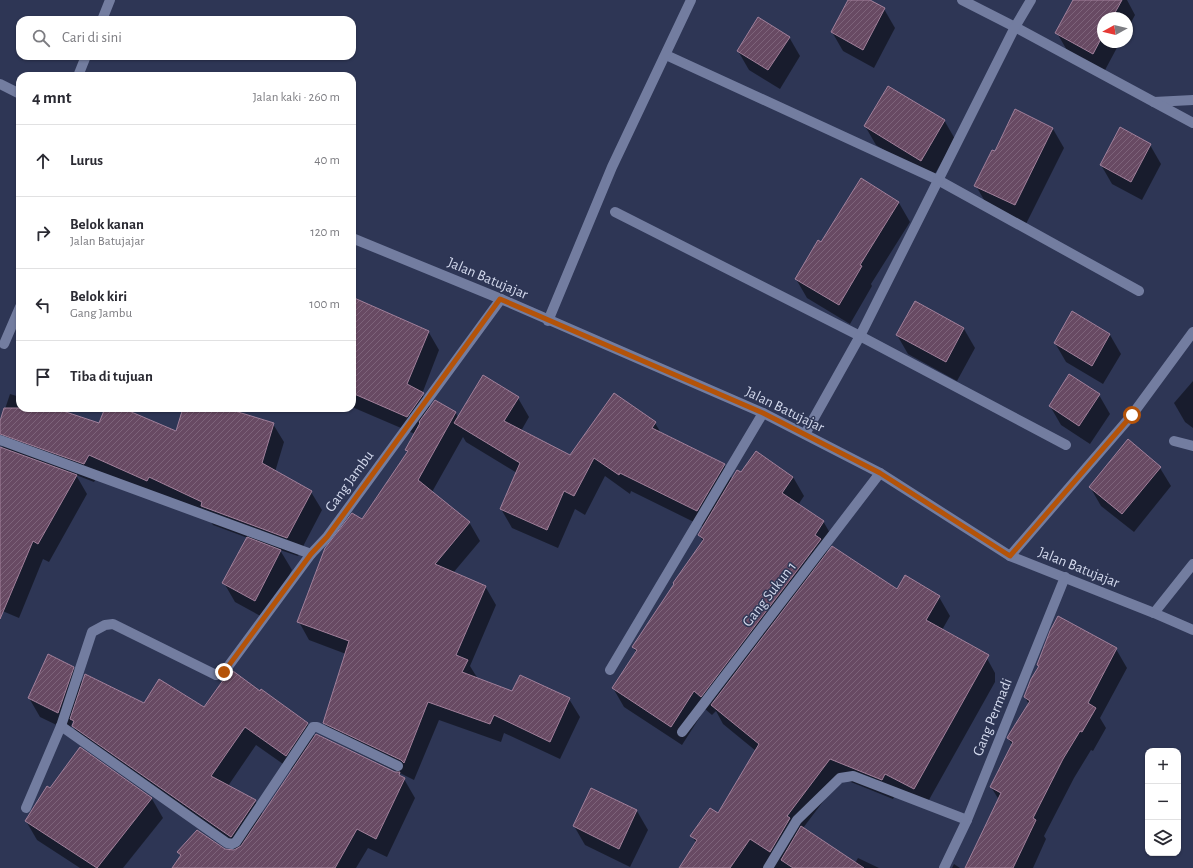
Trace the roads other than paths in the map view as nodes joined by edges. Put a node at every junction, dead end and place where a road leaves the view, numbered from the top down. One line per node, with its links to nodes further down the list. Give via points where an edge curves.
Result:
1 (110, 0): 5 (street)
2 (691, 0): 7 (street)
3 (962, 0): 6 (street)
4 (1031, 0): 6 (street)
5 (104, 16)
6 (1015, 27): 13 (street); 15 (street)
7 (666, 55): 15 (street); 21 (street, via 612,167)
8 (84, 60): 9 (street)
9 (80, 72)
10 (0, 84): 11 (street)
11 (16, 92)
12 (1193, 100): 13 (street)
13 (1154, 102): 14 (street)
14 (1193, 123)
15 (938, 180): 18 (street); 23 (street)
16 (615, 212): 23 (street)
17 (356, 240): 19 (street, Jalan Batujajar)
18 (1138, 291)
19 (500, 299): 21 (street, Jalan Batujajar); 32 (street, Gang Jambu, via 327,537)
20 (16, 316): 24 (street)
21 (548, 321): 25 (street, Jalan Batujajar)
22 (1193, 332): 33 (street, via 1132,415)
23 (860, 336): 26 (street); 29 (street)
24 (4, 344)
25 (763, 413): 26 (street, Jalan Batujajar); 38 (street)
26 (805, 434): 31 (street, Jalan Batujajar)
27 (0, 440): 32 (street)
28 (1174, 441): 30 (street)
29 (1066, 445)
30 (1193, 446)
31 (880, 473): 33 (street, Jalan Batujajar); 40 (street, Gang Sukun 1)
32 (311, 554): 39 (street, Gang Jambu, via 224,672 216,675 113,624 92,632)
33 (1010, 556): 35 (street, Jalan Batujajar)
34 (1193, 564): 36 (street)
35 (1065, 577): 36 (street, Jalan Batujajar); 43 (street, Gang Permadi)
36 (1154, 613): 37 (street, Jalan Batujajar)
37 (1193, 630)
38 (610, 670)
39 (60, 726): 41 (street, via 231,844 236,842 313,727); 42 (street)
40 (682, 732)
41 (398, 766)
42 (26, 808)
43 (967, 820): 44 (street, via 853,776 844,776 797,820); 45 (street, Gang Permadi)
44 (768, 868)
45 (944, 868)

